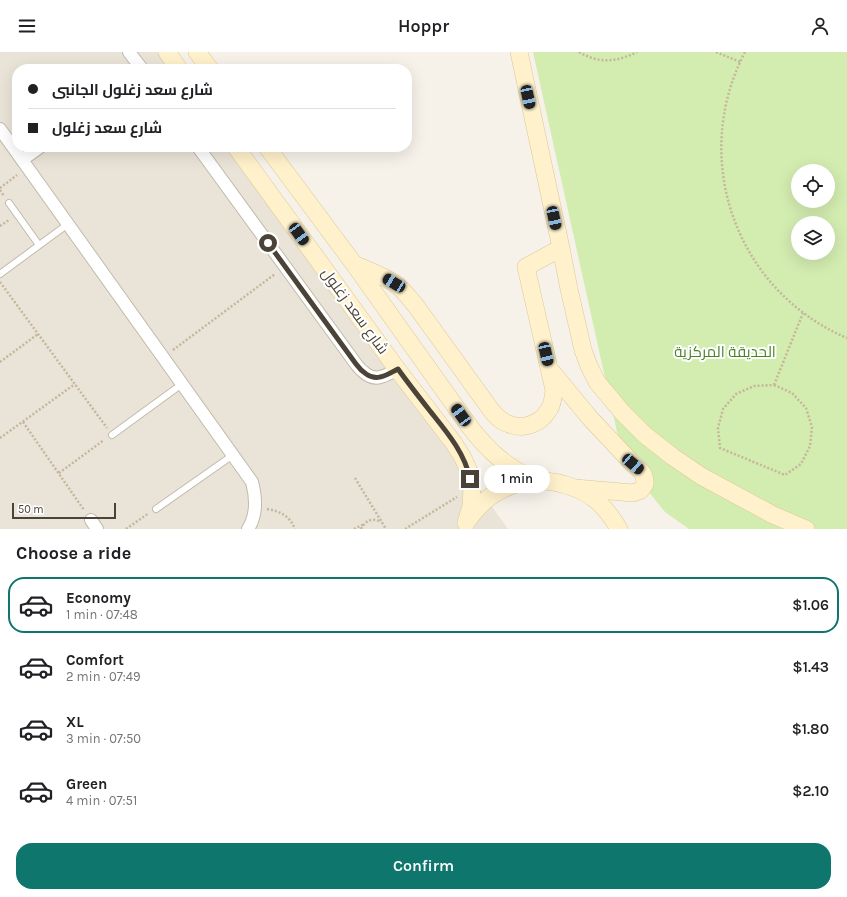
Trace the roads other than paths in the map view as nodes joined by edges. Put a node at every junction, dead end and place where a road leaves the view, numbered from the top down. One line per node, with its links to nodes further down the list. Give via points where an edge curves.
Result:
1 (129, 52): 5 (street)
2 (167, 52): 6 (main road)
3 (197, 52): 7 (main road)
4 (519, 52): 19 (main road)
5 (138, 64)
6 (175, 64)
7 (206, 64)
8 (0, 129): 9 (street)
9 (12, 146)
10 (16, 152): 15 (street)
11 (36, 152): 15 (street)
12 (202, 152): 22 (street, via 362,371 378,378)
13 (240, 152): 22 (main road, شارع سعد زغلول)
14 (271, 152): 20 (main road, شارع سعد زغلول)
15 (25, 164): 17 (street)
16 (9, 203): 18 (lane)
17 (68, 224): 18 (lane); 24 (street)
18 (39, 245): 21 (lane)
19 (561, 248): 23 (main road, via 526,267); 37 (main road, via 583,350 597,382 622,412 645,435 701,476 773,515)
20 (354, 264): 23 (main road, via 385,278 402,290 499,419 520,426 531,425 541,419 553,401 554,390); 25 (main road, شارع سعد زغلول)
21 (0, 274)
22 (398, 369): 27 (main road, شارع سعد زغلول)
23 (549, 369): 30 (main road, via 589,417 645,476 645,484 641,490 633,493)
24 (182, 384): 26 (lane); 28 (street)
25 (470, 427): 27 (main road); 29 (main road, شارع سعد زغلول, via 504,463)
26 (112, 435)
27 (453, 442): 33 (main road, شارع سعد زغلول, via 469,471 472,488 472,506)
28 (233, 455): 31 (lane); 34 (street, via 252,482 255,493 255,510)
29 (533, 480): 30 (main road); 33 (main road, via 501,490 487,499 475,510)
30 (575, 488): 32 (main road, via 594,498)
31 (156, 509)
32 (609, 513): 35 (main road); 36 (main road)
33 (465, 526)
34 (248, 529)
35 (619, 529)
36 (632, 529)
37 (806, 529)

